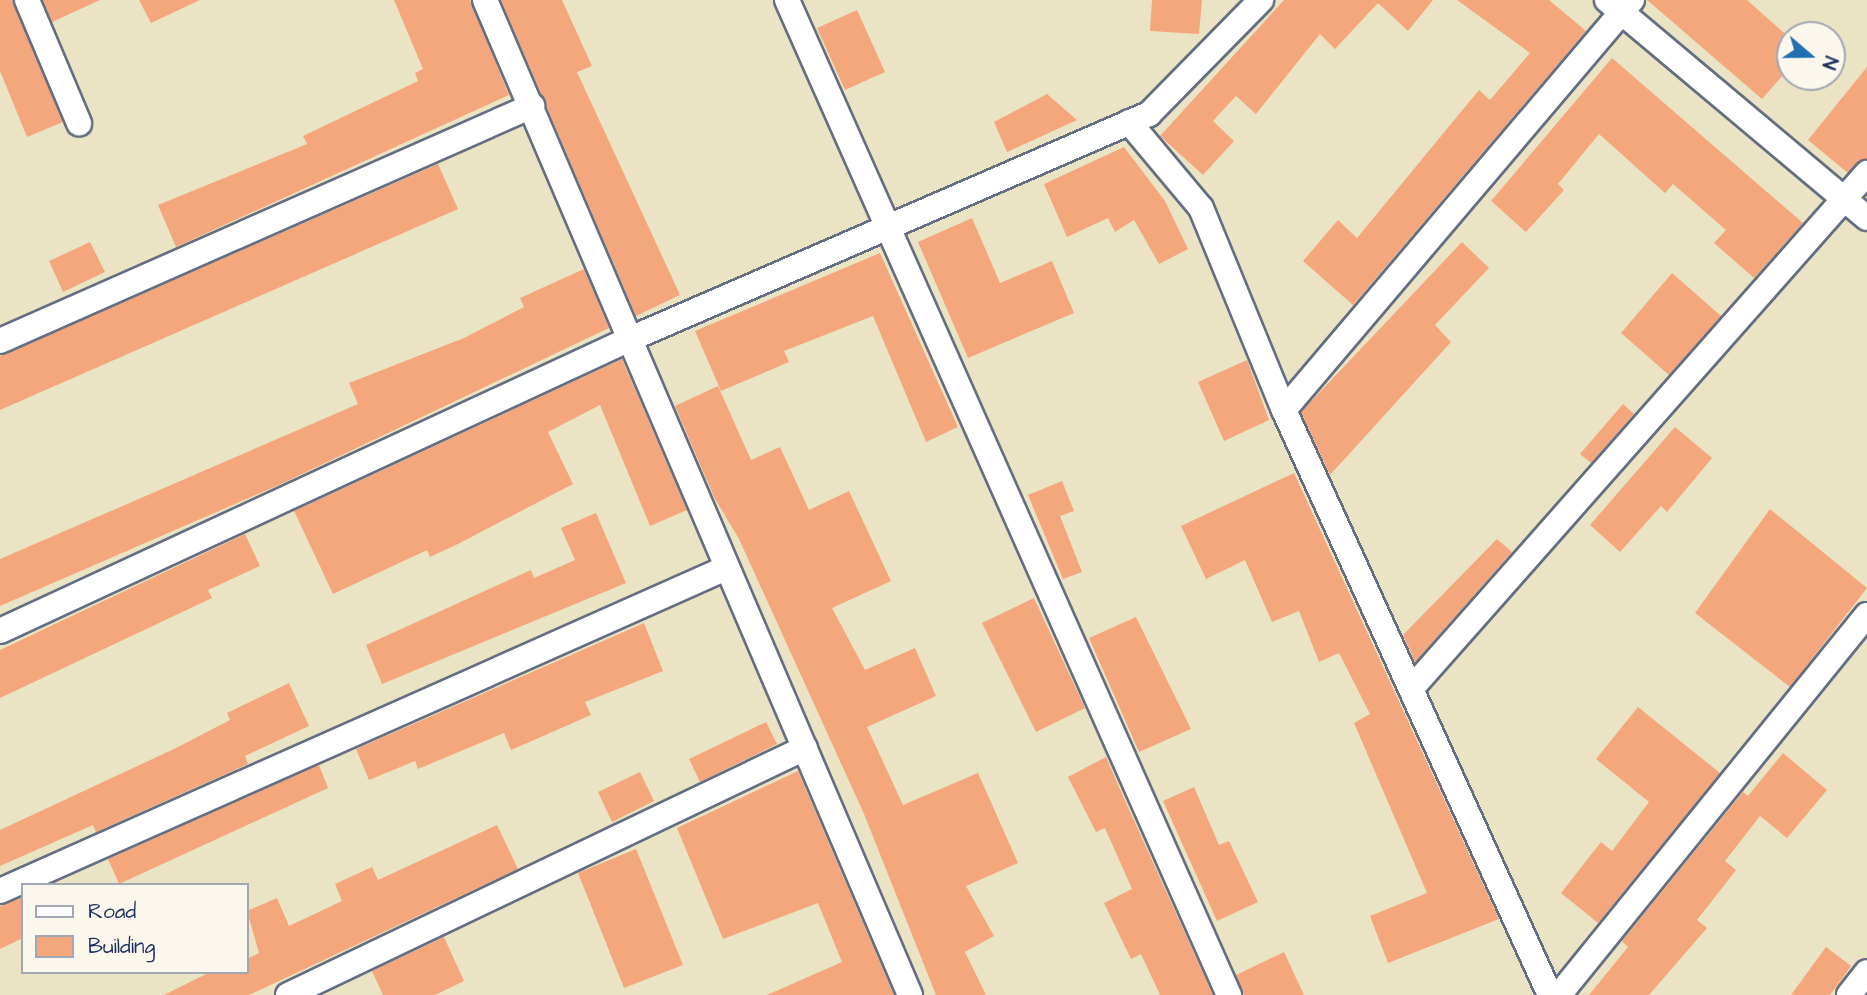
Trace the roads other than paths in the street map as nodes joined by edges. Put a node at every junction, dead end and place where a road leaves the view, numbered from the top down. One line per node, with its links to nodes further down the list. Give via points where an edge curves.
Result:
1 (27, 0): 7 (street)
2 (485, 0): 6 (street)
3 (787, 0): 12 (street)
4 (1261, 0): 8 (street, via 1149,114)
5 (1621, 4): 10 (street); 15 (street)
6 (532, 106): 13 (street); 14 (street)
7 (79, 122)
8 (1129, 122): 12 (street); 15 (street, via 1201,208)
9 (1867, 173): 10 (street)
10 (1845, 200): 11 (street); 19 (street)
11 (1867, 218)
12 (891, 222): 13 (street); 25 (street)
13 (630, 339): 16 (street); 18 (street)
14 (0, 341)
15 (1284, 410): 19 (street)
16 (726, 568): 20 (street); 21 (street)
17 (1867, 615): 27 (street)
18 (0, 631)
19 (1411, 690): 26 (street)
20 (805, 748): 23 (street); 24 (street)
21 (0, 891)
22 (1867, 972): 28 (street)
23 (288, 995)
24 (910, 995)
25 (1229, 995)
26 (1550, 995)
27 (1559, 995)
28 (1849, 995)

